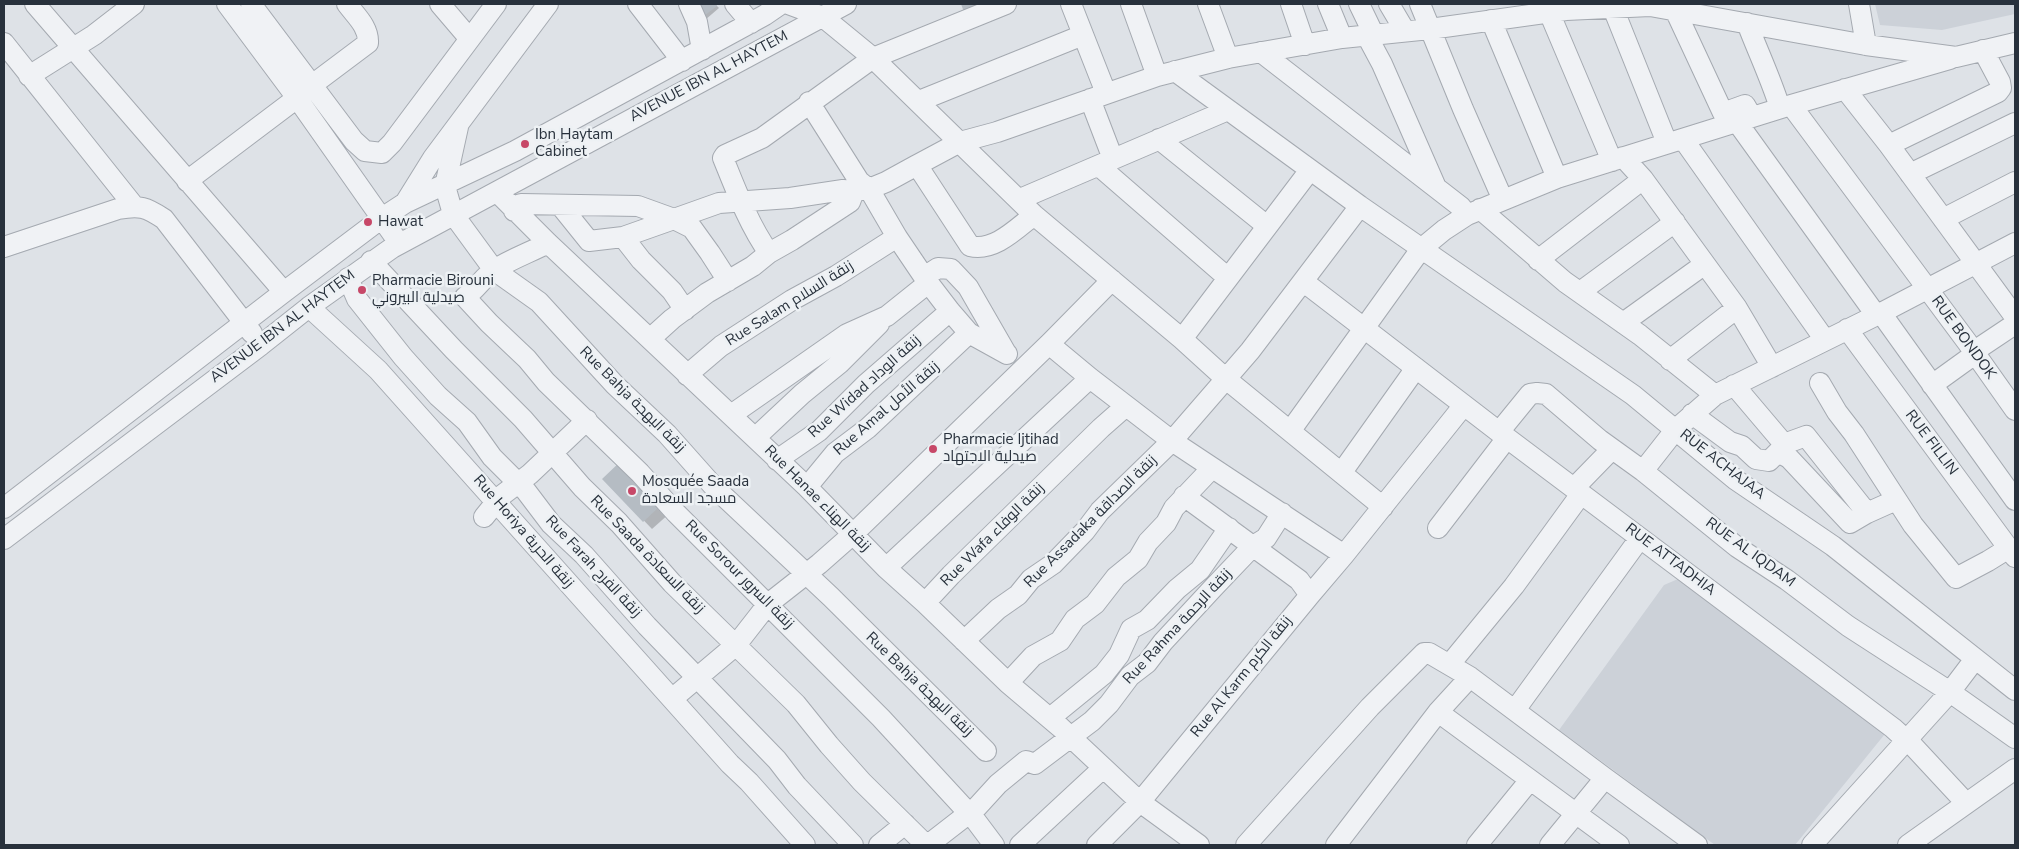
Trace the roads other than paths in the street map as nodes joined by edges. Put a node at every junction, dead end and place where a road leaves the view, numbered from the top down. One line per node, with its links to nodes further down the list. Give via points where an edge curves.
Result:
1 (35, 4): 42 (street)
2 (134, 4): 42 (street)
3 (227, 4): 53 (street)
4 (251, 4): 53 (street)
5 (346, 4): 53 (street, via 366,29 368,43)
6 (440, 4): 36 (street)
7 (496, 4): 36 (street)
8 (548, 4): 61 (street)
9 (638, 4): 49 (street)
10 (689, 4): 43 (street)
11 (735, 4): 30 (street)
12 (781, 4): 30 (street, AVENUE IBN AL HAYTEM)
13 (788, 4): 29 (street)
14 (846, 4): 29 (street, AVENUE IBN AL HAYTEM)
15 (1006, 4): 47 (street)
16 (1070, 4): 34 (street)
17 (1131, 4): 50 (street)
18 (1208, 4): 48 (street)
19 (1291, 4): 40 (street)
20 (1328, 4): 37 (street)
21 (1359, 4): 35 (street)
22 (1389, 4): 33 (street)
23 (1420, 4): 32 (street)
24 (1858, 4): 41 (street)
25 (1560, 8): 26 (street); 28 (street); 66 (street)
26 (1613, 8): 27 (street, via 1650,6); 63 (street)
27 (1675, 10): 31 (street); 59 (street, via 1723,113 1745,105)
28 (1483, 15): 32 (street); 71 (street)
29 (823, 17): 47 (street); 78 (street, AVENUE IBN AL HAYTEM)
30 (751, 23): 43 (street, AVENUE IBN AL HAYTEM)
31 (1747, 23): 41 (street); 57 (street, RUE BONDOK, via 1760,58)
32 (1430, 29): 33 (street); 80 (street)
33 (1405, 31): 35 (street)
34 (1083, 34): 54 (street); 55 (street)
35 (1370, 35): 37 (street); 76 (street)
36 (469, 38): 53 (street, via 392,144 382,153 365,151)
37 (1342, 38): 40 (street)
38 (4, 43): 51 (street)
39 (2015, 43): 44 (street)
40 (1305, 45): 45 (street)
41 (1866, 45): 46 (street)
42 (73, 48): 51 (street); 73 (street)
43 (702, 50): 49 (street, AVENUE IBN AL HAYTEM)
44 (1983, 50): 46 (street); 65 (street, via 2000,82 1998,92)
45 (1262, 52): 48 (street); 76 (street)
46 (1956, 57): 52 (street)
47 (873, 58): 55 (street); 56 (street)
48 (1228, 58): 50 (street)
49 (682, 60): 75 (street, AVENUE IBN AL HAYTEM)
50 (1166, 73): 54 (street); 58 (street, RUE ACHAJAA)
51 (29, 76): 84 (street)
52 (1845, 89): 57 (street); 65 (street)
53 (304, 92): 73 (street); 90 (street)
54 (1098, 96): 64 (street); 67 (street)
55 (919, 101): 64 (street)
56 (809, 102): 77 (street, via 860,181); 81 (street, via 762,138 725,155 723,158)
57 (1786, 106): 59 (street); 114 (street, RUE BONDOK)
58 (1228, 110): 62 (street); 69 (street, RUE ACHAJAA)
59 (1744, 120): 63 (street); 121 (street)
60 (2015, 123): 70 (street)
61 (458, 127): 75 (street); 82 (street, via 433,158)
62 (1159, 139): 67 (street); 94 (street)
63 (1675, 141): 66 (street); 132 (street)
64 (960, 142): 68 (street); 79 (street)
65 (1889, 145): 70 (street)
66 (1618, 159): 71 (street); 72 (street)
67 (1106, 162): 79 (street); 109 (street)
68 (917, 165): 77 (street); 89 (street, via 970,246 979,248 1001,240)
69 (1310, 170): 85 (street, RUE ACHAJAA); 94 (street)
70 (1910, 174): 92 (street)
71 (1557, 178): 80 (street)
72 (1643, 179): 93 (street); 103 (street)
73 (187, 181): 115 (street)
74 (2015, 182): 92 (street)
75 (445, 186): 82 (street, AVENUE IBN AL HAYTEM); 88 (street)
76 (1435, 187): 87 (street, via 1460,207)
77 (862, 190): 81 (street); 96 (street); 102 (street, via 850,202)
78 (497, 192): 86 (street, Rue Hanae زنقة الهناء); 88 (street, AVENUE IBN AL HAYTEM)
79 (1020, 200): 89 (street)
80 (1503, 200): 87 (street)
81 (742, 201): 91 (street, via 719,203); 102 (street)
82 (405, 203): 90 (street, AVENUE IBN AL HAYTEM)
83 (560, 205): 86 (street, via 517,204); 91 (street, via 638,206); 95 (street, via 589,241)
84 (134, 206): 100 (street); 125 (street, via 149,208 164,219)
85 (1360, 206): 101 (street, RUE ACHAJAA); 113 (street, Rue Assadaka زنقة الصداقة)
86 (514, 211): 98 (street, Rue Hanae زنقة الهناء)
87 (1473, 212): 101 (street); 103 (street)
88 (453, 214): 97 (street, AVENUE IBN AL HAYTEM); 107 (street, Rue Bahja زنقة البهجة)
89 (1034, 215): 110 (street)
90 (382, 218): 97 (street); 115 (street, AVENUE IBN AL HAYTEM)
91 (674, 219): 95 (street); 111 (street, via 692,228)
92 (1943, 219): 106 (street)
93 (1675, 222): 105 (street); 116 (street)
94 (1267, 226): 109 (street)
95 (623, 237): 119 (street, via 672,291)
96 (897, 237): 112 (street); 141 (street, Rue Salam زنقة السلام, via 721,346)
97 (399, 243): 104 (street, AVENUE IBN AL HAYTEM)
98 (548, 243): 107 (street, Rue Sorour زنقة السرور); 130 (street, Rue Hanae زنقة الهناء)
99 (2015, 243): 106 (street)
100 (4, 247)
101 (1421, 249): 127 (street); 154 (street, RUE ACHAJAA, via 1633,395)
102 (769, 253): 111 (street)
103 (1538, 260): 116 (street)
104 (371, 261): 108 (street, AVENUE IBN AL HAYTEM); 160 (street, Rue Saada زنقة السعادة)
105 (1705, 264): 118 (street); 124 (street)
106 (1976, 264): 114 (street); 123 (street)
107 (494, 270): 153 (street, Rue Sorour زنقة السرور, via 465,297); 185 (street, Rue Bahja زنقة البهجة, via 538,302 715,488)
108 (348, 278): 117 (street, AVENUE IBN AL HAYTEM); 165 (street, Rue Farah زنقة الفرح, via 358,299 403,357 467,422 492,457)
109 (1228, 278): 131 (street)
110 (1112, 280): 131 (street); 133 (street)
111 (728, 281): 119 (street)
112 (927, 281): 120 (street); 122 (street); 136 (street, via 938,268 951,269 968,287)
113 (1304, 282): 127 (street, RUE ATTADHIA); 143 (street, Rue Assadaka زنقة الصداقة)
114 (1927, 289): 121 (street); 135 (street, RUE BONDOK)
115 (284, 292): 125 (street, AVENUE IBN AL HAYTEM)
116 (1580, 292): 124 (street)
117 (309, 307): 134 (street, AVENUE IBN AL HAYTEM); 173 (street, Rue Horiya زنقة الحرية, via 378,370)
118 (1737, 308): 137 (street); 139 (street)
119 (684, 310): 130 (street)
120 (950, 311): 129 (street); 161 (street, Rue Widad زنقة الوداد, via 866,384 819,431)
121 (1878, 314): 128 (street); 146 (street)
122 (887, 316): 152 (street, via 847,334); 157 (street)
123 (2015, 316)
124 (1623, 323): 137 (street)
125 (245, 324): 134 (street); 172 (street, AVENUE IBN AL HAYTEM)
126 (2015, 324): 135 (street)
127 (1363, 328): 140 (street, RUE ATTADHIA); 155 (street)
128 (1846, 329): 132 (street); 182 (street, RUE FILLIN)
129 (969, 333): 136 (street); 166 (street, Rue Amal زنقة الأمل, via 868,428 835,453)
130 (651, 338): 141 (street, Rue Hanae زنقة الهناء)
131 (1182, 339): 143 (street)
132 (1825, 340): 139 (street)
133 (1050, 344): 138 (street); 142 (street)
134 (261, 345): 180 (street, AVENUE IBN AL HAYTEM)
135 (1974, 353): 146 (street); 150 (street, RUE BONDOK)
136 (1006, 354): 138 (street)
137 (1670, 360): 147 (street)
138 (1026, 366): 178 (street)
139 (1772, 367): 145 (street)
140 (1416, 368): 148 (street, RUE ATTADHIA); 164 (street)
141 (687, 375): 152 (street, Rue Hanae زنقة الهناء)
142 (1090, 378): 149 (street); 184 (street)
143 (1226, 379): 155 (street); 158 (street, Rue Assadaka زنقة الصداقة)
144 (1820, 383): 169 (street)
145 (1734, 385): 147 (street); 175 (street, via 1784,444 1806,436)
146 (1932, 385): 170 (street)
147 (1715, 394): 151 (street)
148 (1464, 405): 156 (street, RUE ATTADHIA); 171 (street, Rue Al Karm زنقة الكرم)
149 (1126, 406): 158 (street); 187 (street, Rue Wafa زنقة الوفاء)
150 (2015, 410)
151 (1692, 414): 154 (street); 175 (street, via 1730,442 1742,446 1756,459 1769,461 1778,452 1788,458 1850,523)
152 (731, 415): 157 (street, Rue Hanae زنقة الهناء)
153 (587, 420): 160 (street); 188 (street, Rue Sorour زنقة السرور)
154 (1676, 429): 163 (street); 191 (street, RUE ACHAJAA, via 1736,480 1833,546)
155 (1291, 430): 164 (street)
156 (1503, 435): 159 (street, RUE AL IQDAM, via 1530,394 1546,394); 167 (street, RUE ATTADHIA); 177 (street)
157 (756, 438): 161 (street, Rue Hanae زنقة الهناء)
158 (1172, 441): 162 (street); 189 (street, Rue Assadaka زنقة الصداقة, via 1100,511 1053,564 1031,579 1018,595 998,609)
159 (1612, 449): 163 (street, RUE AL IQDAM); 167 (street)
160 (552, 453): 165 (street); 190 (street, Rue Saada زنقة السعادة, via 672,584)
161 (777, 460): 166 (street, Rue Hanae زنقة الهناء)
162 (1212, 468): 168 (street); 174 (street)
163 (1643, 471): 197 (street, RUE AL IQDAM, via 1737,547 1848,626)
164 (1342, 472): 171 (street)
165 (518, 483): 173 (street); 194 (street, Rue Farah زنقة الفرح, via 551,524 584,555)
166 (807, 486): 178 (street, Rue Hanae زنقة الهناء)
167 (1578, 491): 179 (street, RUE ATTADHIA); 192 (street, via 1514,586)
168 (1184, 496): 176 (street); 195 (street, via 1138,559 1116,577 1095,604 1075,619 1060,641 1033,656)
169 (1896, 500): 175 (street); 182 (street, via 1956,578)
170 (2015, 500)
171 (1383, 507): 183 (street, Rue Al Karm زنقة الكرم)
172 (4, 508)
173 (490, 509): 198 (street, Rue Horiya زنقة الحرية)
174 (1282, 513): 181 (street, Rue Rahma زنقة الرحمة, via 1266,538); 183 (street)
175 (1867, 513)
176 (1229, 528): 181 (street); 201 (street, via 1200,570 1147,620 1131,629 1119,655 1104,674)
177 (1438, 528)
178 (853, 534): 184 (street, Rue Hanae زنقة الهناء); 185 (street)
179 (1640, 538): 199 (street); 204 (street, RUE ATTADHIA)
180 (4, 539)
181 (1253, 546): 186 (street, via 1299,580); 202 (street, Rue Rahma زنقة الرحمة, via 1147,663 1130,676 1109,704)
182 (2012, 552)
183 (1344, 556): 186 (street, Rue Al Karm زنقة الكرم)
184 (886, 568): 187 (street, Rue Hanae زنقة الهناء)
185 (806, 574): 188 (street); 205 (street, Rue Bahja زنقة البهجة)
186 (1310, 595): 210 (street, Rue Al Karm زنقة الكرم)
187 (925, 603): 189 (street, Rue Hanae زنقة الهناء)
188 (768, 604): 190 (street); 212 (street, Rue Sorour زنقة السرور, via 881,718)
189 (964, 642): 195 (street, Rue Hanae زنقة الهناء)
190 (736, 645): 194 (street); 214 (street, Rue Saada زنقة السعادة, via 796,704 862,782)
191 (1975, 659): 196 (street, RUE ACHAJAA); 197 (street)
192 (1450, 664): 193 (street); 223 (street, via 1434,655 1424,654 1370,706)
193 (1470, 677): 199 (street); 200 (street)
194 (697, 678): 198 (street); 217 (street, Rue Farah زنقة الفرح)
195 (1008, 683): 201 (street, Rue Hanae زنقة الهناء)
196 (2015, 690)
197 (1950, 692): 203 (street, RUE AL IQDAM); 204 (street)
198 (672, 699): 216 (street, Rue Horiya زنقة الحرية)
199 (1515, 710): 208 (street)
200 (1438, 712): 209 (street); 224 (street)
201 (1050, 718): 202 (street, Rue Hanae زنقة الهناء)
202 (1071, 737): 206 (street, Rue Hanae زنقة الهناء); 212 (street, Rue Rahma زنقة الرحمة, via 1035,764 1026,762)
203 (2015, 738)
204 (1906, 740): 211 (street, RUE ATTADHIA); 229 (street)
205 (986, 751)
206 (1103, 768): 210 (street, Rue Hanae زنقة الهناء); 221 (street)
207 (2014, 773): 211 (street)
208 (1605, 778): 213 (street); 228 (street)
209 (1530, 780): 213 (street); 225 (street)
210 (1140, 802): 215 (street, Rue Hanae زنقة الهناء); 222 (street, Rue Al Karm زنقة الكرم)
211 (1966, 803): 230 (street)
212 (968, 814): 219 (street); 220 (street, Rue Sorour زنقة السرور)
213 (1576, 815): 226 (street); 227 (street)
214 (905, 824): 218 (street); 219 (street, Rue Saada زنقة السعادة)
215 (1190, 843)
216 (805, 845)
217 (853, 845)
218 (879, 845)
219 (927, 845)
220 (994, 845)
221 (1020, 845)
222 (1097, 845)
223 (1246, 845)
224 (1336, 845)
225 (1477, 845)
226 (1550, 845)
227 (1619, 845)
228 (1697, 845)
229 (1812, 845)
230 (1908, 845)

